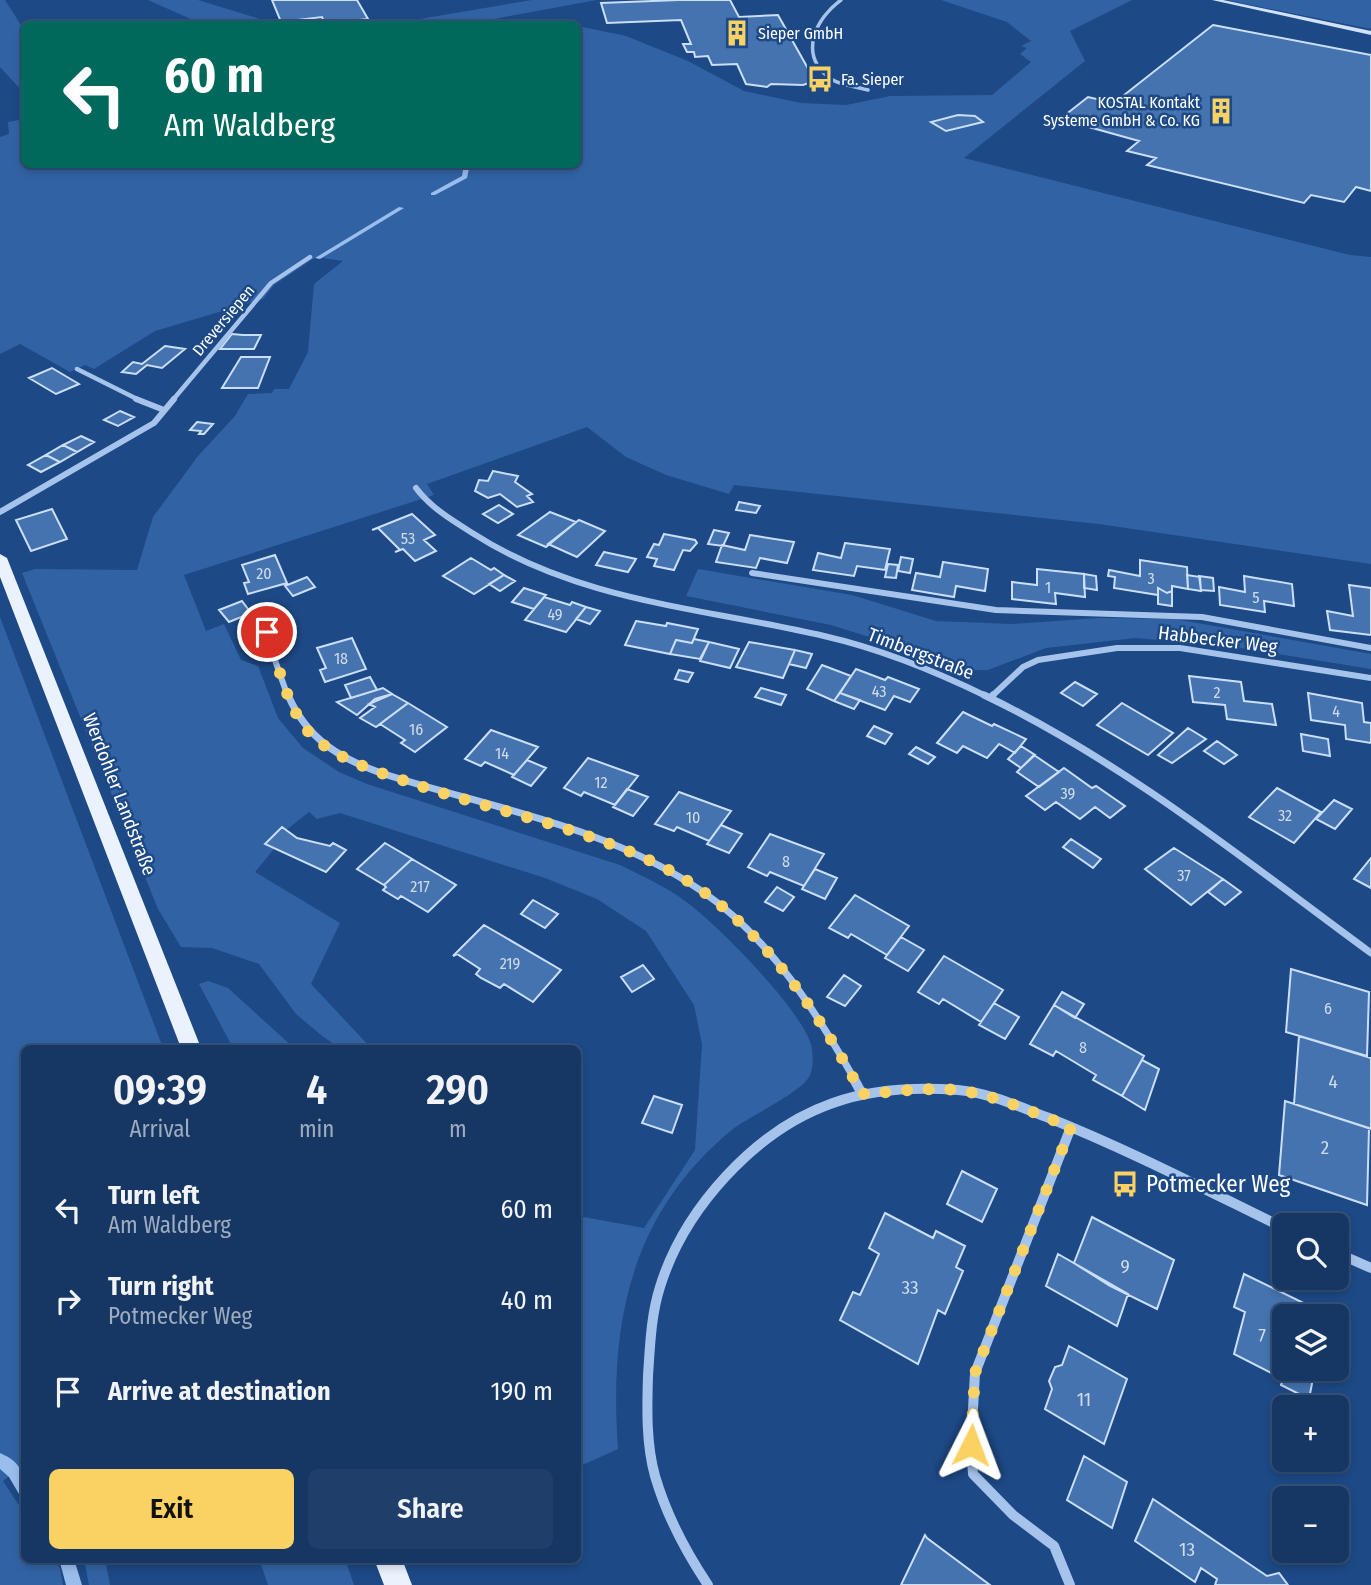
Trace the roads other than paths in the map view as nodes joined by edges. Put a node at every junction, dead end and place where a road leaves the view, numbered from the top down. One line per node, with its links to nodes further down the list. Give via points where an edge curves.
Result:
1 (841, 0): 4 (street, via 826,9 811,40 813,53 831,79)
2 (1215, 0): 3 (main road)
3 (1371, 33)
4 (868, 90)
5 (310, 257): 7 (street, Dreversiepen, via 271,283)
6 (78, 369): 7 (street)
7 (164, 410): 9 (street, Dreversiepen, via 154,423)
8 (416, 488): 15 (street, Timbergstraße, via 466,531 555,578 823,635 880,652)
9 (0, 512)
10 (0, 558): 17 (main road, Werdohler Landstraße)
11 (752, 573): 13 (street, Habbecker Weg, via 996,610 1202,617)
12 (258, 612): 18 (street, via 295,710 316,739 370,769 612,845 676,874 737,921 774,959 841,1055)
13 (1371, 648)
14 (1371, 678): 15 (street, Habbecker Weg, via 1146,646 1038,660 1023,667)
15 (990, 698): 16 (street, Timbergstraße, via 1091,754)
16 (1371, 953)
17 (190, 1045)
18 (862, 1094): 19 (street, via 962,1091); 25 (street, via 813,1113 760,1146 695,1214 659,1286 649,1355 654,1474)
19 (1071, 1127): 20 (street); 26 (street, via 975,1373 971,1445 973,1474 1013,1515 1054,1546)
20 (1272, 1222)
21 (1349, 1258): 22 (street)
22 (1371, 1268)
23 (390, 1563): 24 (main road)
24 (398, 1585)
25 (708, 1585)
26 (1070, 1585)

